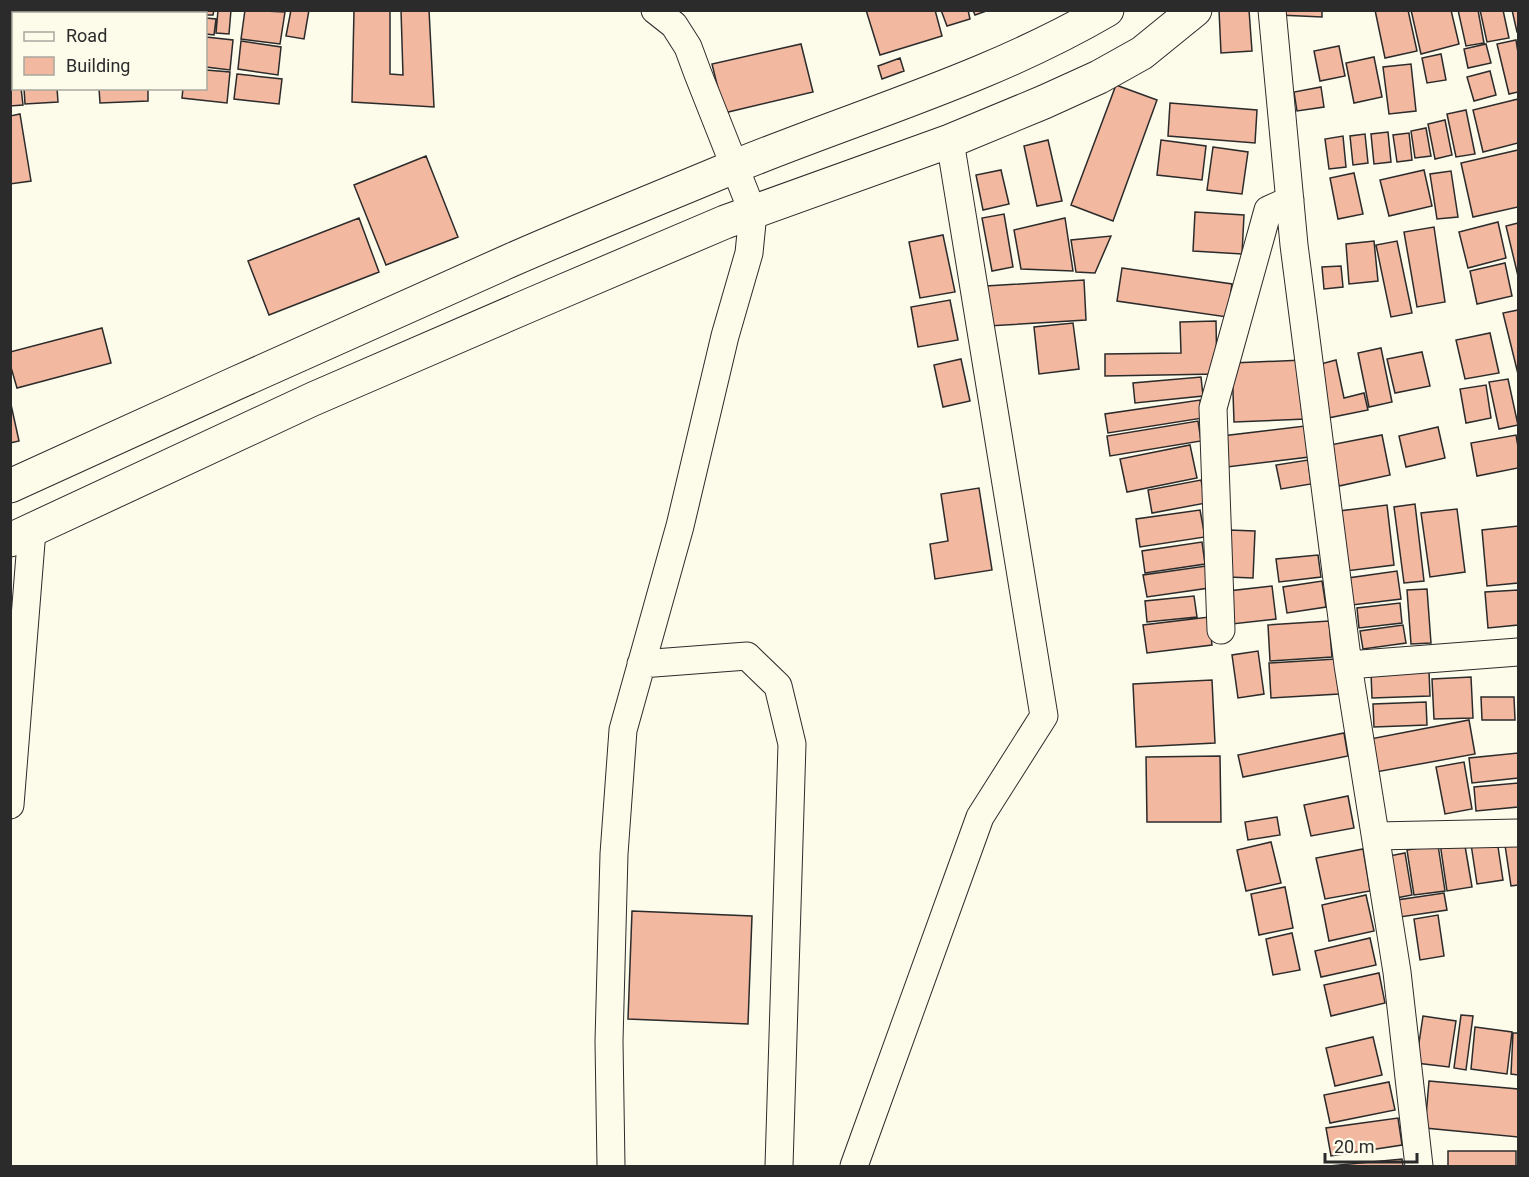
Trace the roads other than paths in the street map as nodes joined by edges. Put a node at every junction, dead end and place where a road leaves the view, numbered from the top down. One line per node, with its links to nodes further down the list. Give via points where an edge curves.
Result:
1 (655, 10): 6 (street, via 674,25 688,47)
2 (1107, 10): 6 (main road, via 1018,57)
3 (1195, 10): 5 (main road, via 1142,53 1099,77)
4 (1272, 10): 7 (street)
5 (950, 141): 8 (main road); 20 (street, via 1044,716 980,817)
6 (735, 166): 8 (street); 9 (main road, via 512,260)
7 (1290, 200): 11 (street, via 1268,210 1214,408); 14 (street)
8 (753, 213): 10 (main road, via 551,295 313,399); 13 (street, via 749,253)
9 (10, 486)
10 (21, 535): 15 (street)
11 (1221, 630)
12 (1518, 651): 14 (street)
13 (641, 664): 18 (street, via 623,730 614,843 609,1041); 19 (street, via 747,656 778,686 792,744)
14 (1348, 665): 17 (street)
15 (10, 805)
16 (1518, 833): 17 (street)
17 (1376, 836): 21 (street, via 1397,972)
18 (611, 1167)
19 (779, 1167)
20 (854, 1167)
21 (1419, 1167)

